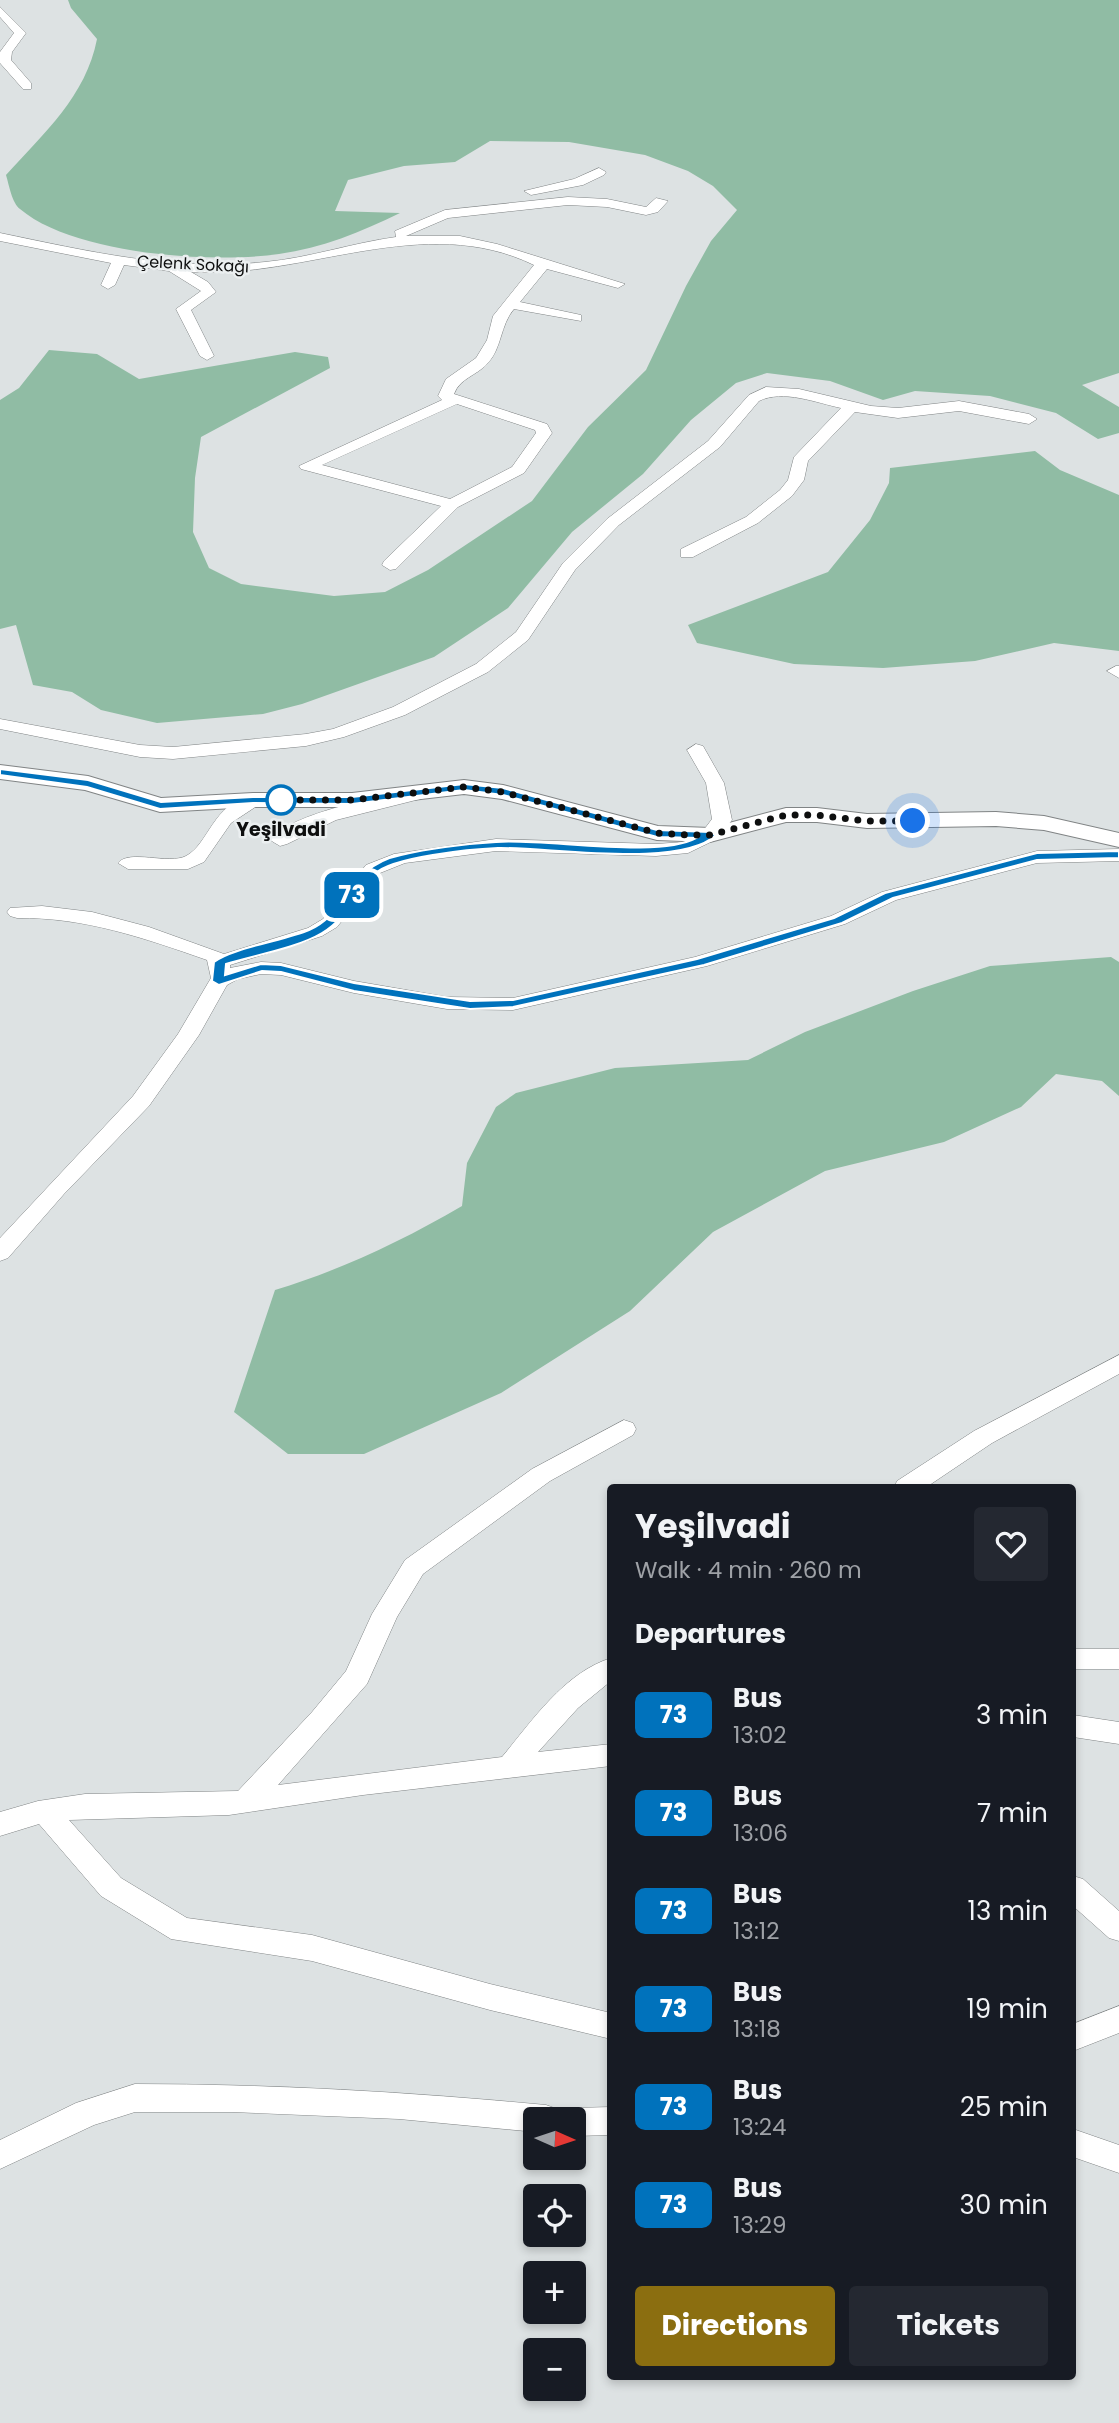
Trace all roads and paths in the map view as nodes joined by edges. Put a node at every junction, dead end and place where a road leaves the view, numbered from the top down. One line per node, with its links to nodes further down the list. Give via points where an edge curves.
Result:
1 (0, 10): 2 (street, via 20,33 5,61)
2 (27, 86)
3 (599, 172): 5 (street, Çelenk Sokağı, via 563,186 481,197)
4 (661, 201): 5 (street, Çelenk Sokağı, via 646,211 568,201)
5 (445, 214): 7 (street, Çelenk Sokağı)
6 (0, 236): 8 (street, Çelenk Sokağı)
7 (385, 240): 9 (street, Çelenk Sokağı, via 426,237 476,242); 10 (street, Çelenk Sokağı, via 262,267)
8 (120, 260): 10 (street, Çelenk Sokağı); 12 (street)
9 (542, 263): 11 (street, Çelenk Sokağı); 13 (street)
10 (170, 265): 15 (street, via 209,292 184,309)
11 (618, 284)
12 (108, 285)
13 (511, 304): 14 (street); 16 (street, via 500,316 482,361 451,382 446,397)
14 (576, 318)
15 (207, 356)
16 (452, 401): 19 (street, via 542,427 544,433 518,470); 19 (street, via 307,467)
17 (851, 407): 18 (street, via 898,413 959,406); 20 (street, via 800,460 796,480 786,493 752,520); 22 (street, via 778,391 754,398 714,444 613,522 578,558 522,636 482,668 399,711 306,740 173,753)
18 (1029, 419)
19 (452, 504): 21 (street)
20 (687, 553)
21 (390, 565)
22 (0, 724)
23 (696, 750): 27 (street, via 712,772 721,798 723,820)
24 (0, 772): 26 (street, via 88,783 160,805)
25 (427, 791): 26 (street, via 352,800); 27 (street, via 464,787 503,792 657,833); 28 (street, via 330,815 304,824)
26 (253, 800): 31 (street, via 225,819 197,859 181,864)
27 (710, 835): 29 (street, via 786,815 817,815 867,821 1020,821); 33 (street, via 688,847 656,850 496,845 401,858 373,869 330,923)
28 (280, 840)
29 (1119, 840)
30 (1119, 855): 33 (street, via 1037,857 1011,863 889,896 838,920 699,962 513,1003 447,1003 281,969)
31 (128, 863)
32 (16, 912): 33 (street, via 54,910 144,931 214,956)
33 (220, 972): 34 (street, via 188,1035 141,1101)
34 (0, 1253)
35 (1119, 1363): 37 (street)
36 (624, 1429): 47 (street, via 541,1475 414,1567 385,1614 357,1677)
37 (952, 1457): 38 (street); 39 (street)
38 (912, 1484)
39 (937, 1484)
40 (1076, 1659): 41 (street)
41 (1119, 1659)
42 (607, 1670): 46 (street, via 561,1706)
43 (1076, 1726): 44 (street)
44 (1119, 1733)
45 (607, 1756): 46 (street)
46 (509, 1768): 47 (street, via 363,1783)
47 (245, 1802): 48 (street, via 85,1806)
48 (45, 1812): 49 (street); 53 (street, via 111,1887 181,1930 312,1948)
49 (0, 1824)
50 (1076, 1891): 51 (street)
51 (1119, 1929)
52 (1119, 2019): 54 (street)
53 (607, 2025)
54 (1076, 2037)
55 (523, 2117): 59 (street, via 398,2105 135,2098 87,2113)
56 (607, 2121): 57 (street)
57 (586, 2122)
58 (1076, 2144): 60 (street)
59 (0, 2155)
60 (1119, 2159)

